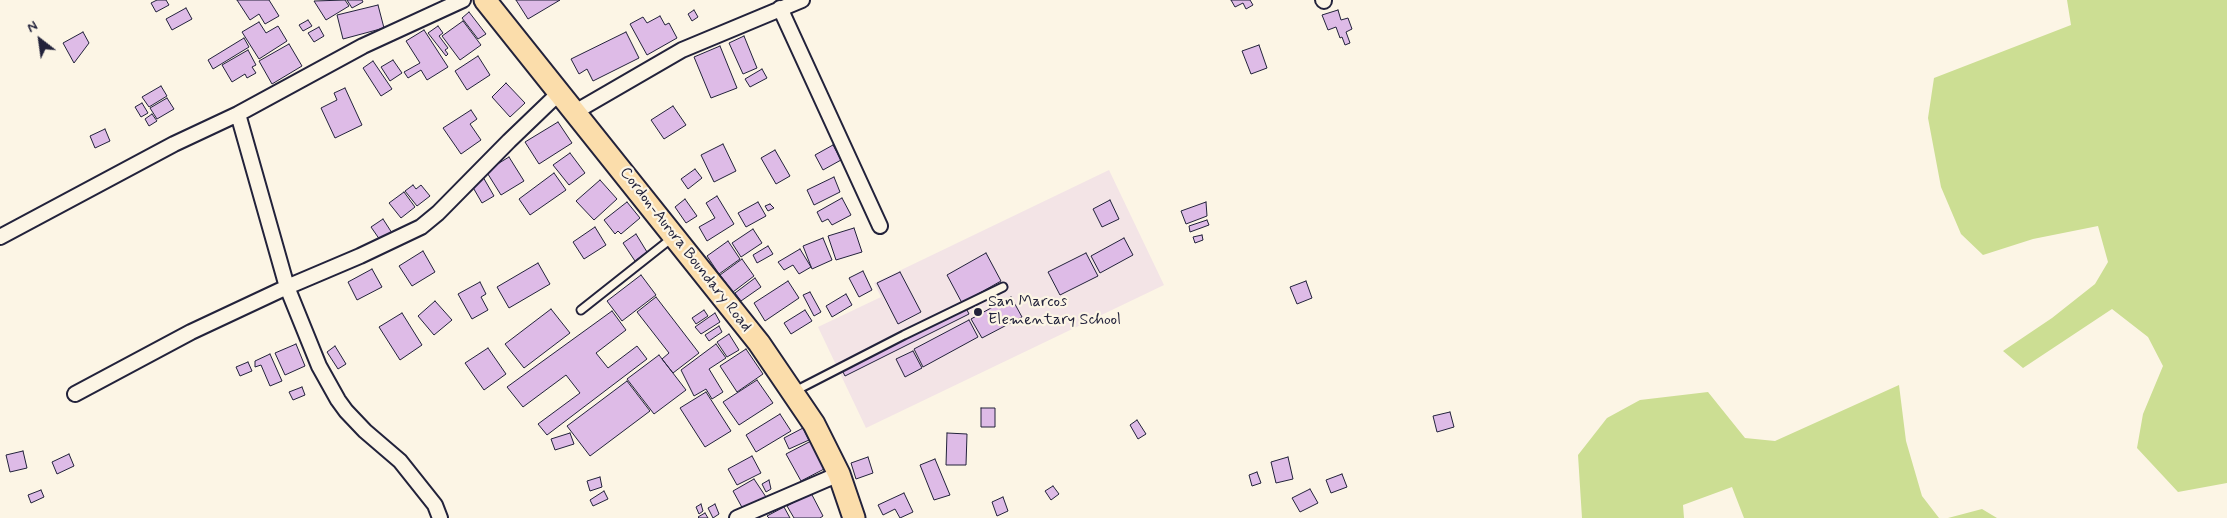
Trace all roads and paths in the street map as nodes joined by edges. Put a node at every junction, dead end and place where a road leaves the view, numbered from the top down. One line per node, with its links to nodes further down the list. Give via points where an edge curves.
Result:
1 (463, 0): 7 (street, via 363,46)
2 (485, 0): 5 (main road, Cordon-Aurora Boundary Road)
3 (802, 0): 4 (street)
4 (780, 8): 6 (street, via 682,50); 8 (street)
5 (559, 93): 6 (main road, Cordon-Aurora Boundary Road); 11 (street, via 421,227)
6 (575, 112): 9 (main road, Cordon-Aurora Boundary Road)
7 (238, 114): 10 (street, via 174,144); 11 (street)
8 (880, 226)
9 (674, 236): 13 (lane); 14 (main road, Cordon-Aurora Boundary Road, via 759,343)
10 (0, 237)
11 (287, 287): 15 (street, via 191,332); 17 (street, via 338,400 365,431 400,461 435,505)
12 (1003, 287): 14 (lane)
13 (581, 310)
14 (792, 392): 16 (main road, Cordon-Aurora Boundary Road, via 814,424)
15 (74, 394)
16 (839, 474): 18 (street); 19 (main road, Cordon-Aurora Boundary Road)
17 (440, 518)
18 (737, 518)
19 (854, 518)

